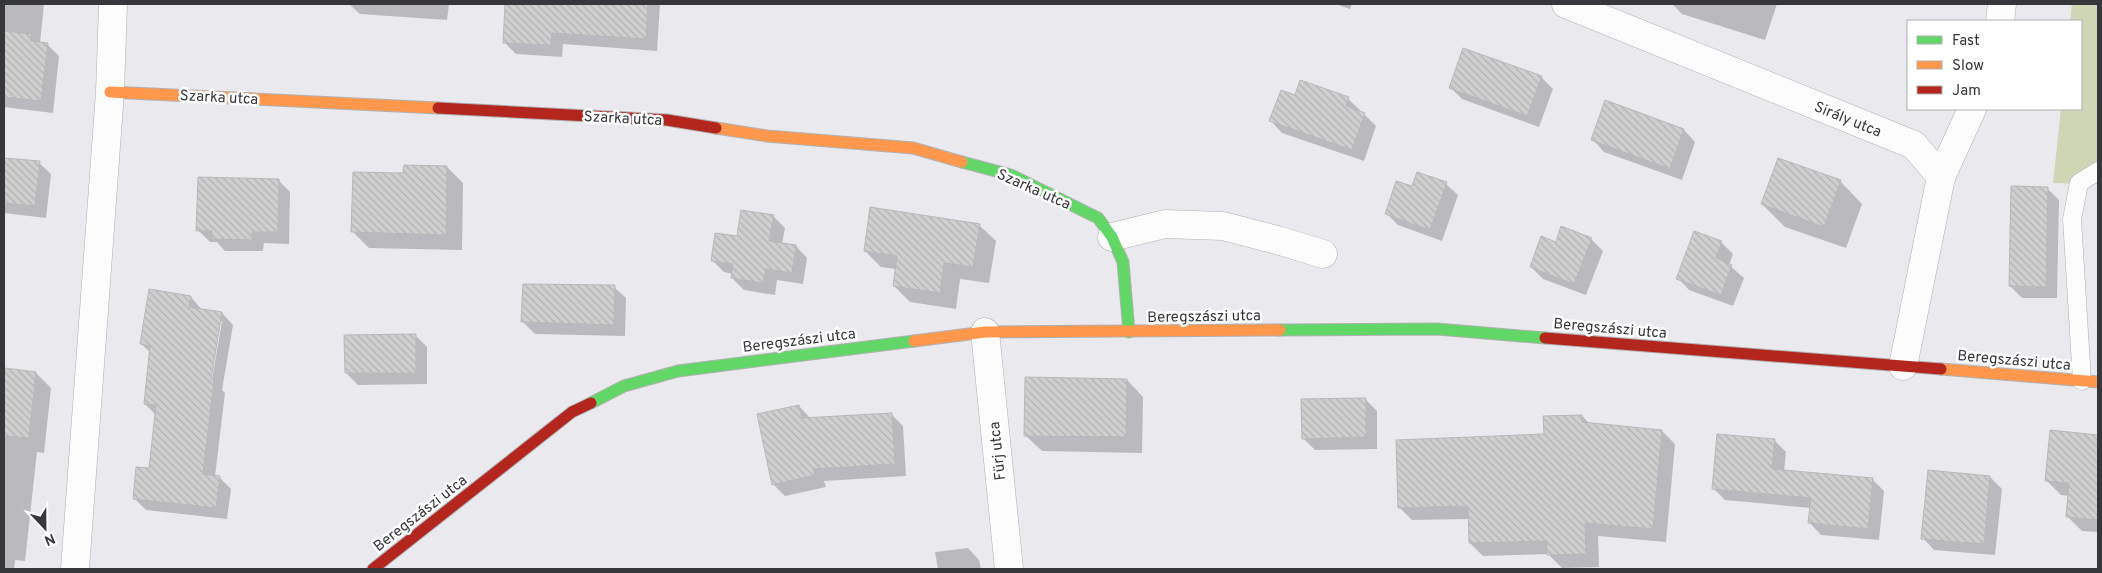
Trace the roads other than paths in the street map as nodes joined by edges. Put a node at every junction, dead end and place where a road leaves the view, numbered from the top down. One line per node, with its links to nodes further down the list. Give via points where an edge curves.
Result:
1 (113, 4): 5 (street)
2 (1566, 4): 8 (street, Sirály utca, via 1914,146)
3 (2002, 4): 4 (street)
4 (2000, 20)
5 (110, 92): 9 (street, Szarka utca, via 667,120 767,136 913,148 1011,175 1098,218); 15 (street)
6 (1972, 110): 8 (street)
7 (2098, 171): 14 (lane, via 2079,184 2072,219)
8 (1941, 177): 13 (street)
9 (1112, 236): 10 (street, via 1165,224 1223,226); 12 (street, Szarka utca, via 1123,262)
10 (1323, 254)
11 (985, 332): 12 (street, Beregszászi utca); 16 (street, Beregszászi utca, via 678,371 624,386 572,412); 17 (street, Fürj utca)
12 (1129, 332): 13 (street, Beregszászi utca, via 1437,329)
13 (1903, 366): 14 (street, Beregszászi utca)
14 (2090, 382)
15 (75, 569)
16 (373, 569)
17 (1009, 569)

